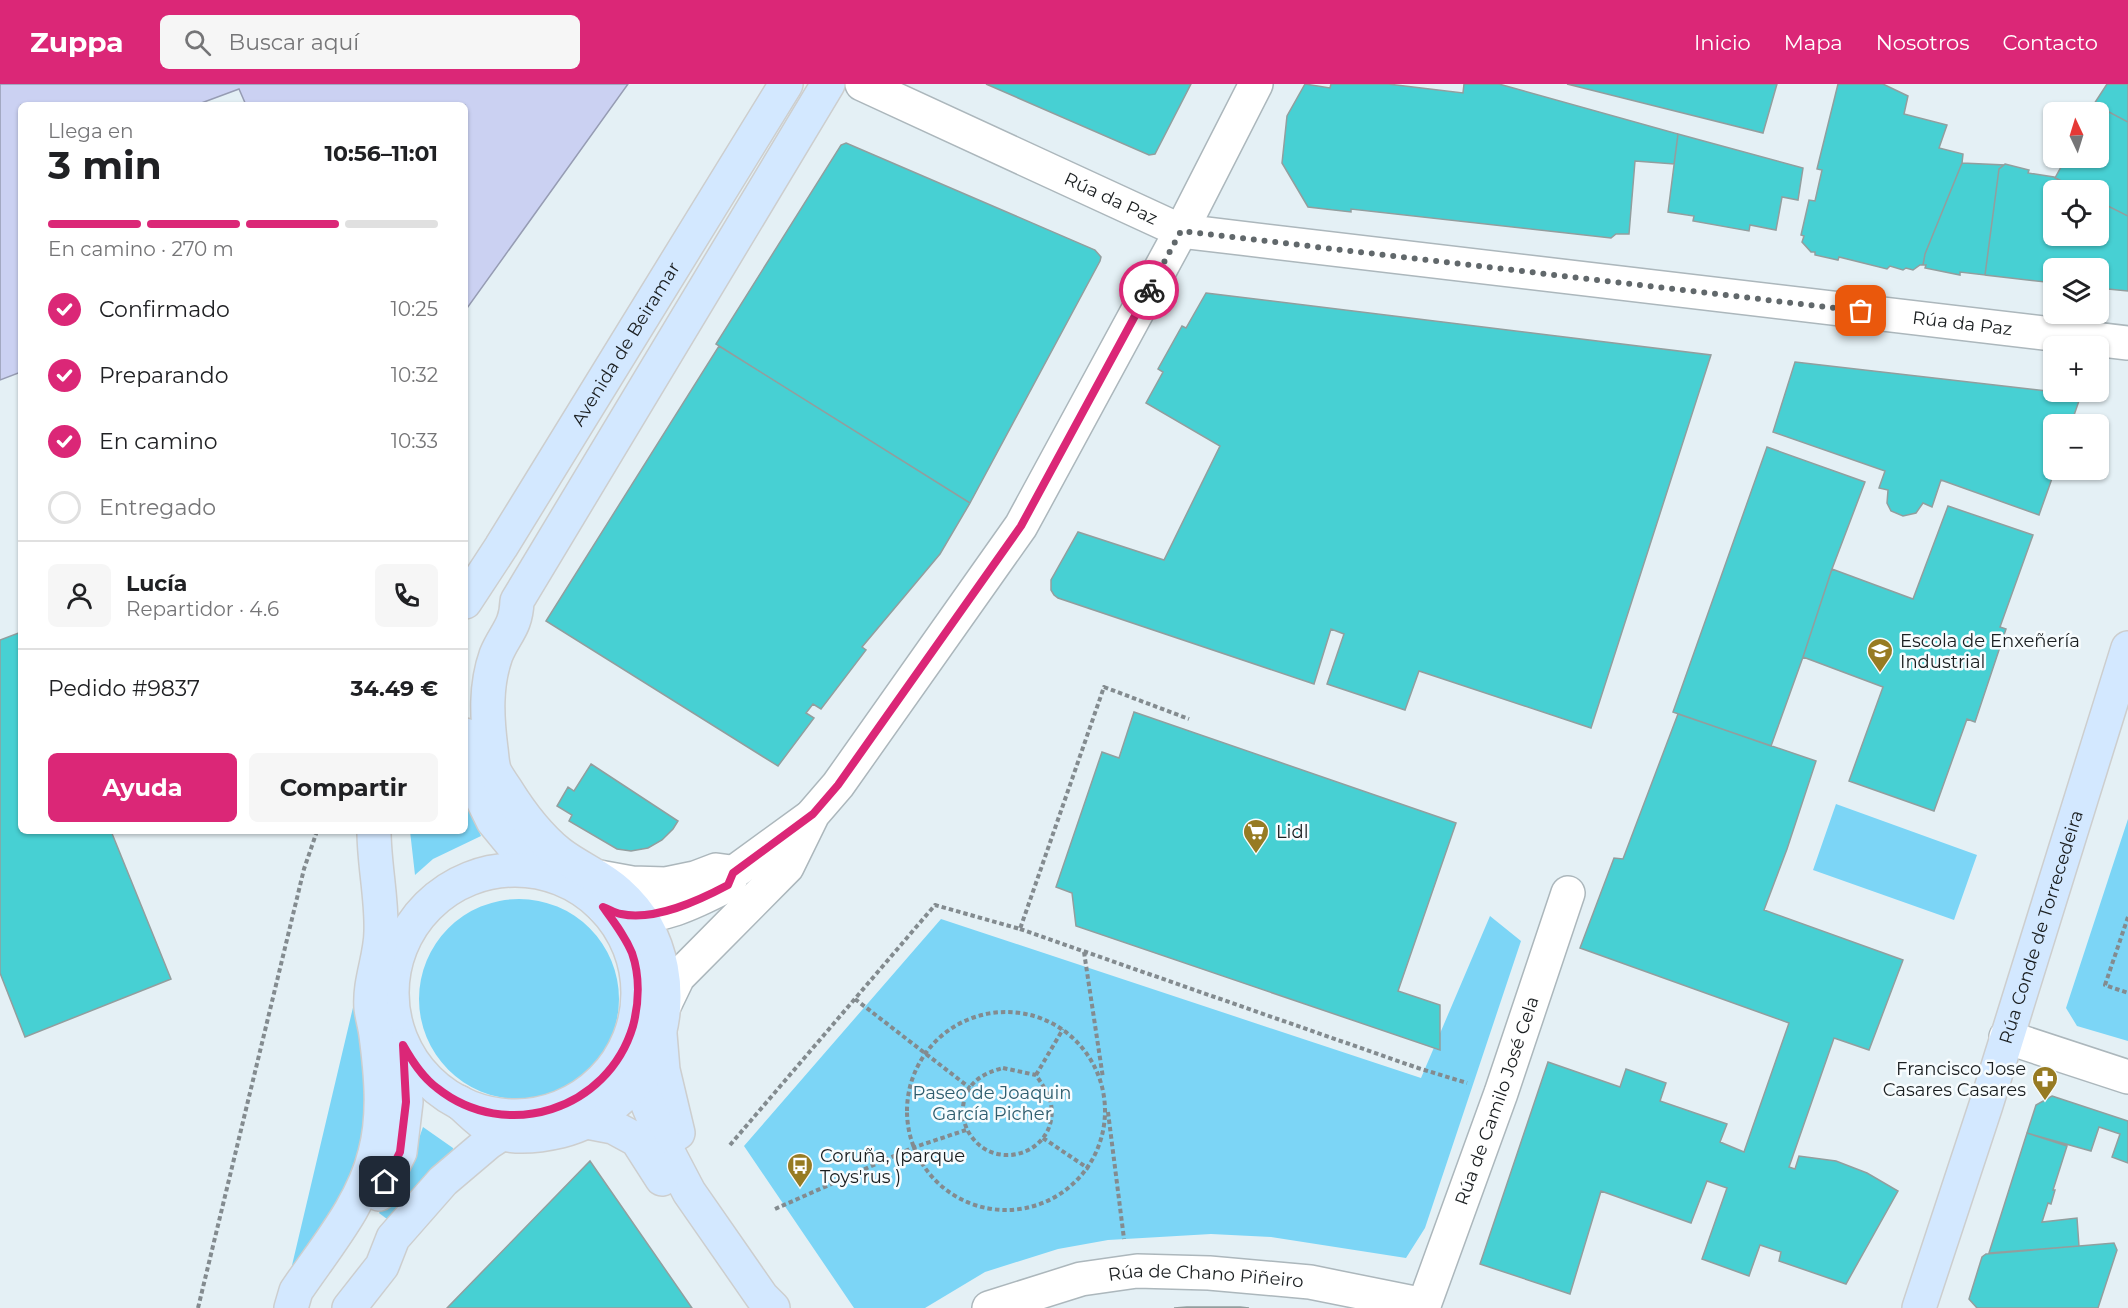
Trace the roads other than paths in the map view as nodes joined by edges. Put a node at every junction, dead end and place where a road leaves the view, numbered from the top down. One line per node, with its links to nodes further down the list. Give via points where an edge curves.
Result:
1 (786, 84): 7 (main road, Avenida de Beiramar)
2 (828, 84): 8 (main road, Avenida de Beiramar)
3 (862, 84): 5 (street, Rúa da Paz)
4 (1256, 84): 5 (street)
5 (1181, 231): 6 (street, Rúa da Paz); 12 (street, via 1021,526 838,785)
6 (2128, 343)
7 (468, 598)
8 (517, 602): 10 (main road, Avenida de Beiramar, via 500,610 478,652); 17 (main road, Avenida de Beiramar, via 516,618 496,655 490,680 487,717 495,771 524,820)
9 (2128, 648): 22 (main road, Rúa Conde de Torrecedeira)
10 (468, 686)
11 (468, 753): 15 (main road, via 472,778 493,821)
12 (813, 814): 16 (street); 21 (street, via 787,867 678,977)
13 (374, 834): 34 (main road, via 381,929 371,1008 379,1063 380,1130 355,1204 296,1291)
14 (392, 834): 20 (main road, via 399,910)
15 (534, 871): 17 (main road, via 583,890); 20 (main road, via 505,870 477,876 428,905)
16 (733, 873): 17 (street, via 716,870 666,884 632,883); 19 (street, via 728,885 696,902)
17 (601, 892): 19 (street, via 620,914); 23 (main road, via 633,956 638,984)
18 (1568, 893): 33 (street, Rúa de Camilo José Cela)
19 (639, 915): 21 (main road, via 659,956 664,980)
20 (410, 927): 24 (main road, via 397,955 392,986 393,1016)
21 (663, 1018): 26 (main road, via 651,1057); 31 (main road, via 663,1070 676,1130 692,1166)
22 (2006, 1037): 25 (street); 38 (main road, Rúa Conde de Torrecedeira)
23 (629, 1039): 26 (main road, via 630,1060); 29 (main road, via 614,1065 594,1086)
24 (403, 1045): 27 (main road, via 436,1088); 34 (main road, via 406,1102 400,1152 378,1197 307,1301)
25 (2128, 1077)
26 (637, 1080): 28 (main road, via 622,1097); 31 (main road)
27 (459, 1102): 29 (main road); 30 (main road)
28 (587, 1122): 29 (main road, via 562,1131); 31 (main road, via 613,1127 637,1140 665,1184)
29 (534, 1125): 30 (main road); 32 (main road, via 487,1167 407,1253)
30 (502, 1134): 32 (main road, via 443,1181 393,1238)
31 (689, 1192): 36 (main road)
32 (382, 1266): 35 (main road)
33 (1424, 1306): 37 (street, Rúa de Chano Piñeiro, via 1310,1282 1137,1271 1081,1279)
34 (292, 1308)
35 (349, 1308)
36 (773, 1308)
37 (989, 1308)
38 (1918, 1308)

